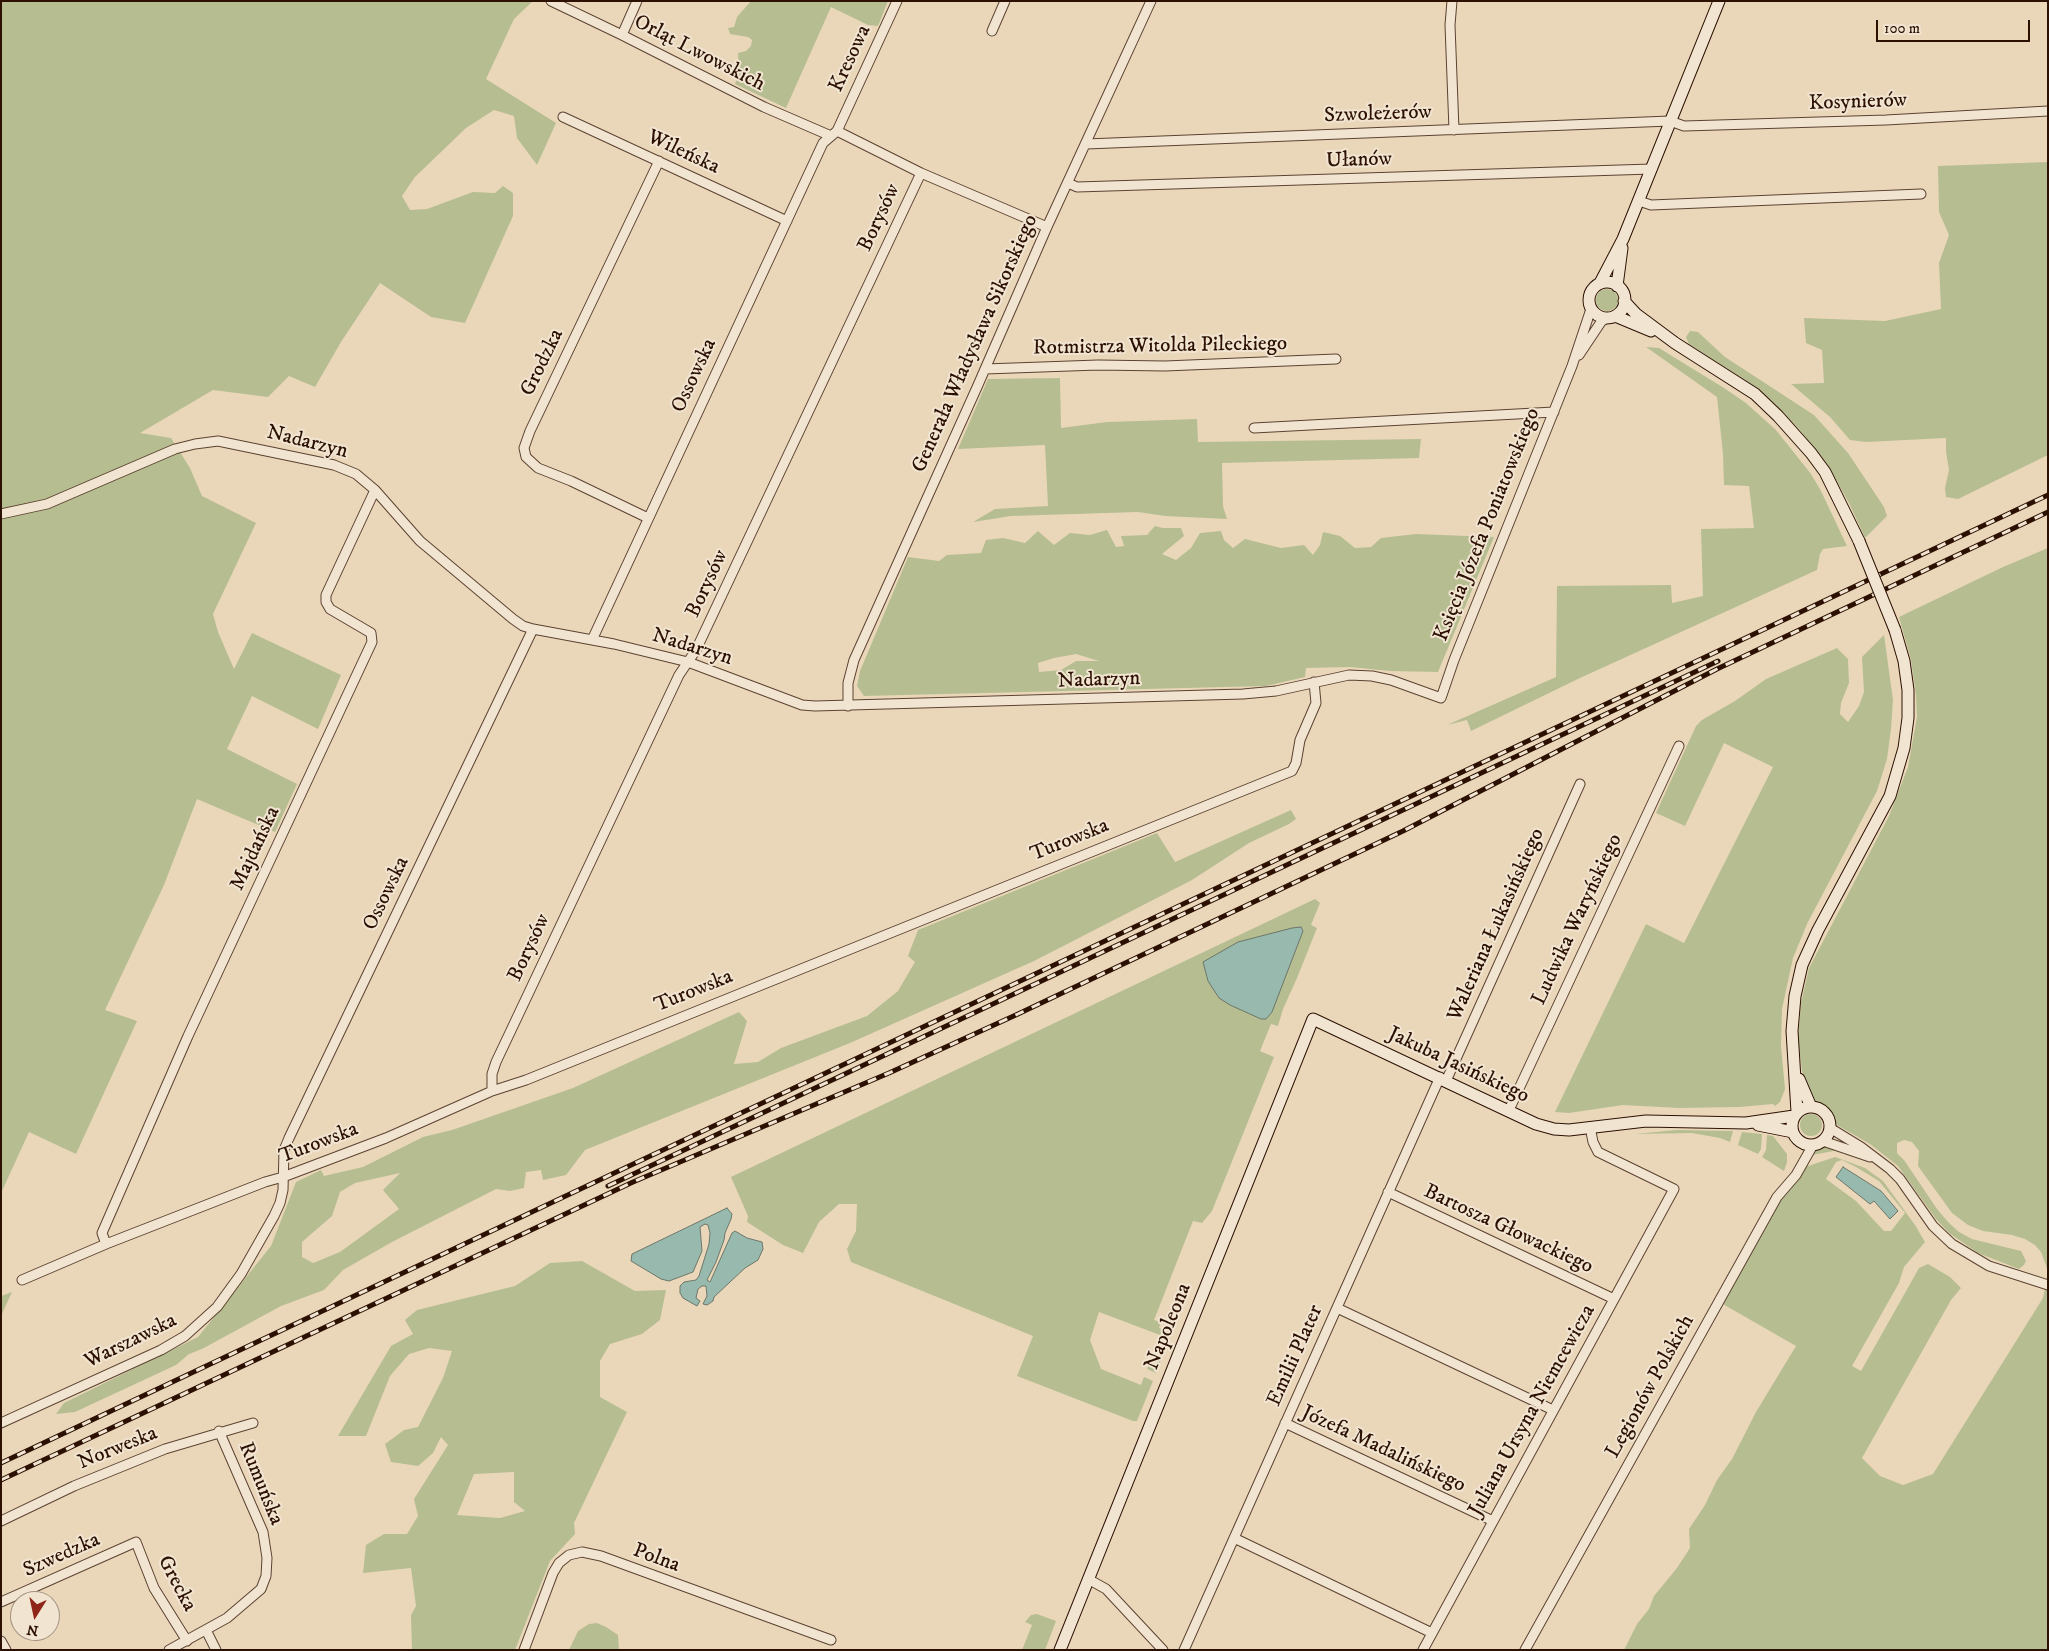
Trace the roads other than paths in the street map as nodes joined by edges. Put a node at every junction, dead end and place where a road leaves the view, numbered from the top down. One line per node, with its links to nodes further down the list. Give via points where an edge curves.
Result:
1 (551, 1): 9 (street, Orląt Lwowskich)
2 (637, 1): 9 (street)
3 (897, 1): 14 (street, Kresowa)
4 (1005, 1): 8 (street)
5 (1151, 1): 15 (street, Generała Władysława Sikorskiego)
6 (1452, 1): 13 (street)
7 (1719, 1): 12 (street)
8 (992, 31)
9 (622, 35): 14 (street, Orląt Lwowskich, via 764,107)
10 (2048, 111): 12 (street, Kosynierów, via 1684,126)
11 (563, 117): 16 (street, Wileńska)
12 (1670, 122): 13 (street, Szwoleżerów); 17 (street)
13 (1454, 130): 15 (street, Szwoleżerów)
14 (834, 134): 18 (street, Orląt Lwowskich); 22 (street, Ossowska, via 823,143)
15 (1086, 144): 19 (street, Generała Władysława Sikorskiego)
16 (659, 160): 22 (street, Wileńska); 38 (street, Grodzka, via 524,448 526,457 538,468)
17 (1652, 169): 19 (street, Ułanów, via 1077,187); 21 (street)
18 (921, 173): 23 (street, Orląt Lwowskich); 41 (street, Borysów)
19 (1068, 183): 23 (street, Generała Władysława Sikorskiego)
20 (1921, 194): 21 (street, via 1650,205)
21 (1639, 201): 24 (street)
22 (787, 221): 38 (street, Ossowska)
23 (1047, 227): 33 (street, Generała Władysława Sikorskiego)
24 (1624, 239): 25 (street); 26 (street)
25 (1600, 283): 26 (street, via 1609,282); 28 (street, via 1590,292)
26 (1617, 286): 27 (street)
27 (1624, 301): 29 (street, via 1621,310); 30 (street)
28 (1591, 309): 29 (street, via 1598,315); 32 (street, Księcia Józefa Poniatowskiego)
29 (1611, 317): 30 (street); 32 (street, Księcia Józefa Poniatowskiego, via 1596,329)
30 (1675, 343): 48 (street, bridge, via 1755,394 1796,434 1825,472 1859,541 1895,630 1904,662 1909,705 1901,764 1890,796 1802,965 1793,1022)
31 (1336, 359): 33 (street, Rotmistrza Witolda Pileckiego)
32 (1572, 366): 34 (street, Księcia Józefa Poniatowskiego)
33 (985, 369): 44 (street, Generała Władysława Sikorskiego, via 854,660 848,683)
34 (1554, 412): 35 (street); 43 (street, Księcia Józefa Poniatowskiego)
35 (1254, 428)
36 (375, 490): 37 (street, Nadarzyn, via 344,468 218,441 175,449 54,502); 39 (street, Nadarzyn, via 420,541 513,619); 62 (street, Majdańska, via 326,595 330,609 371,633 372,642 188,1036 102,1233)
37 (1, 514)
38 (648, 518): 40 (street, Ossowska)
39 (533, 629): 40 (street, Nadarzyn); 60 (street, Ossowska, via 289,1138 284,1150)
40 (592, 640): 41 (street, Nadarzyn)
41 (688, 662): 44 (street, Nadarzyn, via 802,705); 50 (street, Borysów, via 496,1062)
42 (1314, 682): 43 (street, Nadarzyn, via 1349,675 1372,676); 44 (street, Nadarzyn, via 1276,691 1243,694); 50 (street, Turowska, via 1316,703 1300,740 1292,771)
43 (1441, 698)
44 (848, 706)
45 (1679, 746): 52 (street, Ludwika Waryńskiego)
46 (1580, 784): 49 (street, Waleriana Łukasińskiego)
47 (1313, 1019): 49 (street, Jakuba Jasińskiego); 76 (street, Napoleona)
48 (1795, 1070): 51 (street); 53 (street)
49 (1443, 1079): 52 (street, Jakuba Jasińskiego); 61 (street, Emilii Plater)
50 (492, 1092): 60 (street, Turowska)
51 (1811, 1106): 53 (street); 56 (street, via 1825,1113)
52 (1509, 1110): 55 (street, Jakuba Jasińskiego, via 1554,1129)
53 (1796, 1114): 54 (street, Jakuba Jasińskiego); 57 (street)
54 (1746, 1123): 55 (street, Jakuba Jasińskiego, via 1663,1120); 57 (street, Jakuba Jasińskiego)
55 (1590, 1127): 65 (street, Juliana Ursyna Niemcewicza, via 1598,1152 1674,1189)
56 (1830, 1128): 58 (street); 59 (street)
57 (1793, 1132): 58 (street, via 1798,1140)
58 (1818, 1143): 59 (street); 91 (street, Legionów Polskich, via 1777,1197)
59 (1877, 1159): 64 (street, via 1900,1179 1933,1226 1952,1244 1989,1266)
60 (283, 1178): 62 (street, Turowska, via 265,1182); 68 (street, Warszawska, via 280,1203 262,1238 241,1274 196,1328 161,1350)
61 (1388, 1192): 65 (street, Bartosza Głowackiego); 66 (street, Emilii Plater)
62 (106, 1244): 63 (street, Turowska)
63 (22, 1280)
64 (2048, 1285)
65 (1614, 1299): 67 (street, Juliana Ursyna Niemcewicza)
66 (1336, 1308): 67 (street); 70 (street, Emilii Plater)
67 (1553, 1410): 72 (street, Juliana Ursyna Niemcewicza)
68 (1, 1423)
69 (253, 1423): 71 (street, Norweska)
70 (1285, 1423): 72 (street, Józefa Madalińskiego); 74 (street, Emilii Plater)
71 (219, 1431): 73 (street, Norweska, via 164,1449 74,1486); 78 (street, Rumuńska, via 263,1532 266,1576 252,1599)
72 (1493, 1521): 79 (street, Juliana Ursyna Niemcewicza)
73 (1, 1522)
74 (1234, 1538): 79 (street); 89 (street, Emilii Plater)
75 (136, 1542): 77 (street, Szwedzka); 82 (street, Grecka, via 154,1588)
76 (1088, 1579): 87 (street, Napoleona); 88 (street, via 1106,1589)
77 (1, 1602)
78 (206, 1630): 82 (street, Rumuńska); 85 (street)
79 (1432, 1633): 90 (street, Juliana Ursyna Niemcewicza)
80 (831, 1640): 86 (street, Polna, via 582,1552 569,1555 553,1573)
81 (1, 1641): 83 (street)
82 (187, 1641): 84 (street, Rumuńska)
83 (6, 1650)
84 (169, 1650)
85 (216, 1650)
86 (524, 1650)
87 (1060, 1650)
88 (1163, 1650)
89 (1184, 1650)
90 (1423, 1650)
91 (1525, 1650)

